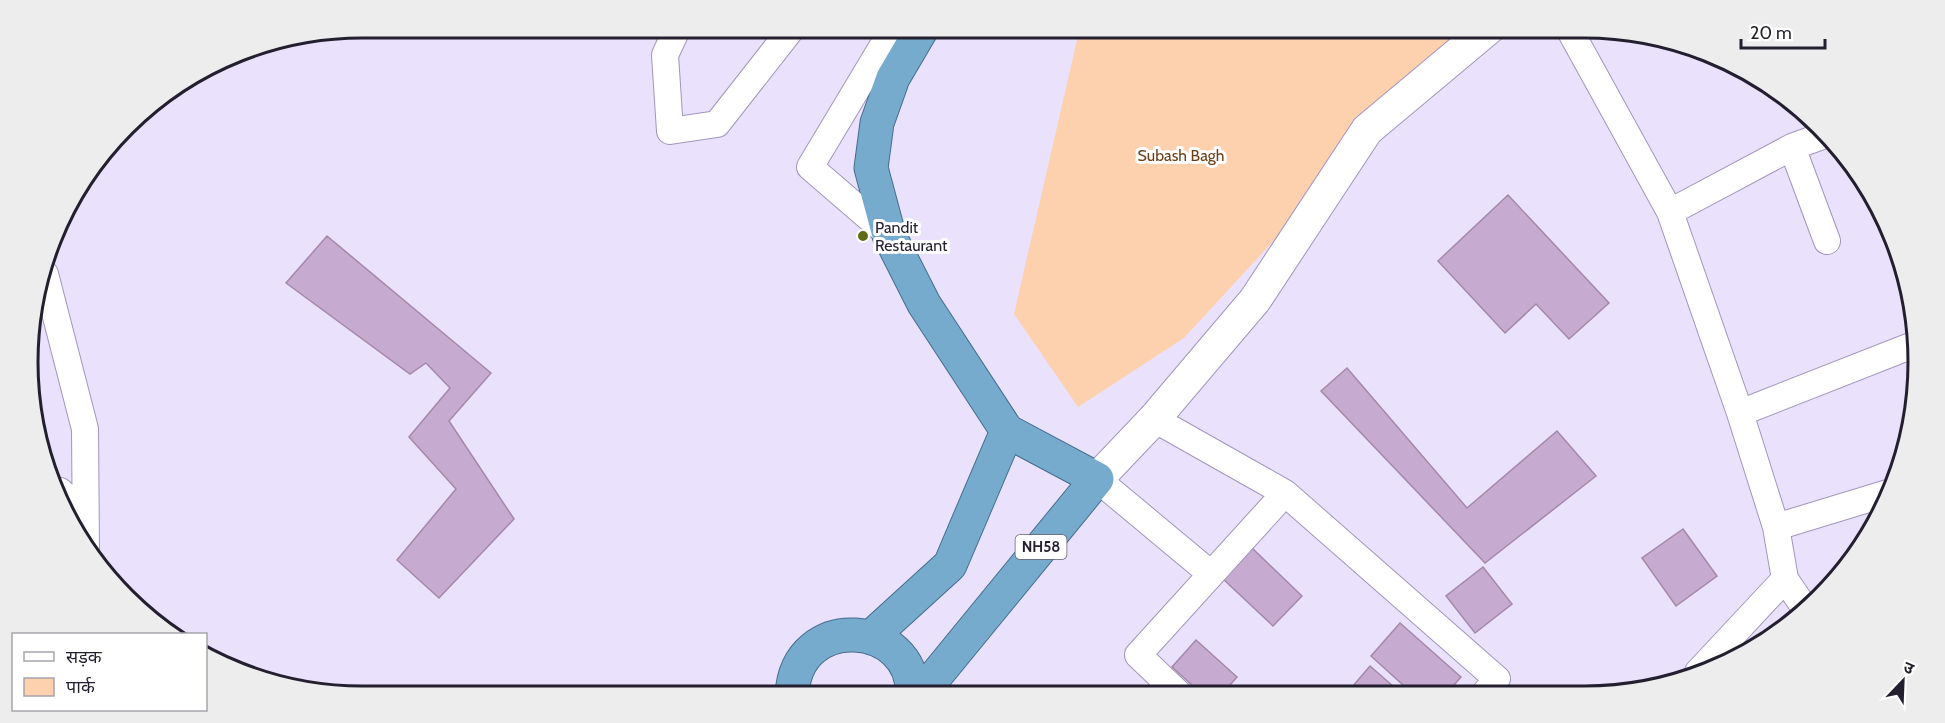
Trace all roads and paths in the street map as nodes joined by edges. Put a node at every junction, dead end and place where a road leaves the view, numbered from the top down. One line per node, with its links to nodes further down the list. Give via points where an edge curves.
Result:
1 (673, 37): 2 (street, via 665,55 670,131 717,124)
2 (785, 37)
3 (888, 37): 10 (street, via 810,167)
4 (917, 37): 10 (highway, via 893,78 877,123 871,168)
5 (1478, 37): 15 (street, via 1367,130 1256,300)
6 (1574, 37): 9 (street)
7 (1818, 138): 8 (street)
8 (1792, 147): 9 (street); 11 (street)
9 (1670, 212): 14 (street)
10 (889, 235): 16 (highway, via 924,304)
11 (1827, 242)
12 (48, 284): 21 (street, via 85,429)
13 (1907, 347): 14 (street)
14 (1740, 413): 22 (street)
15 (1154, 419): 17 (street); 18 (street)
16 (1007, 431): 17 (highway); 27 (highway, via 950,565)
17 (1097, 479): 24 (street); 31 (highway, NH58)
18 (1285, 493): 24 (street); 33 (street, via 1497,679)
19 (1878, 496): 22 (street)
20 (68, 498): 21 (street)
21 (86, 514): 23 (street)
22 (1776, 526): 25 (street)
23 (86, 532)
24 (1211, 574): 32 (street, via 1138,655)
25 (1785, 579): 26 (street); 28 (street)
26 (1801, 602)
27 (871, 637): 29 (highway, via 855,634 821,642 798,667); 30 (highway, via 899,656)
28 (1709, 660)
29 (793, 686)
30 (912, 686)
31 (927, 686)
32 (1171, 686)
33 (1491, 686)

